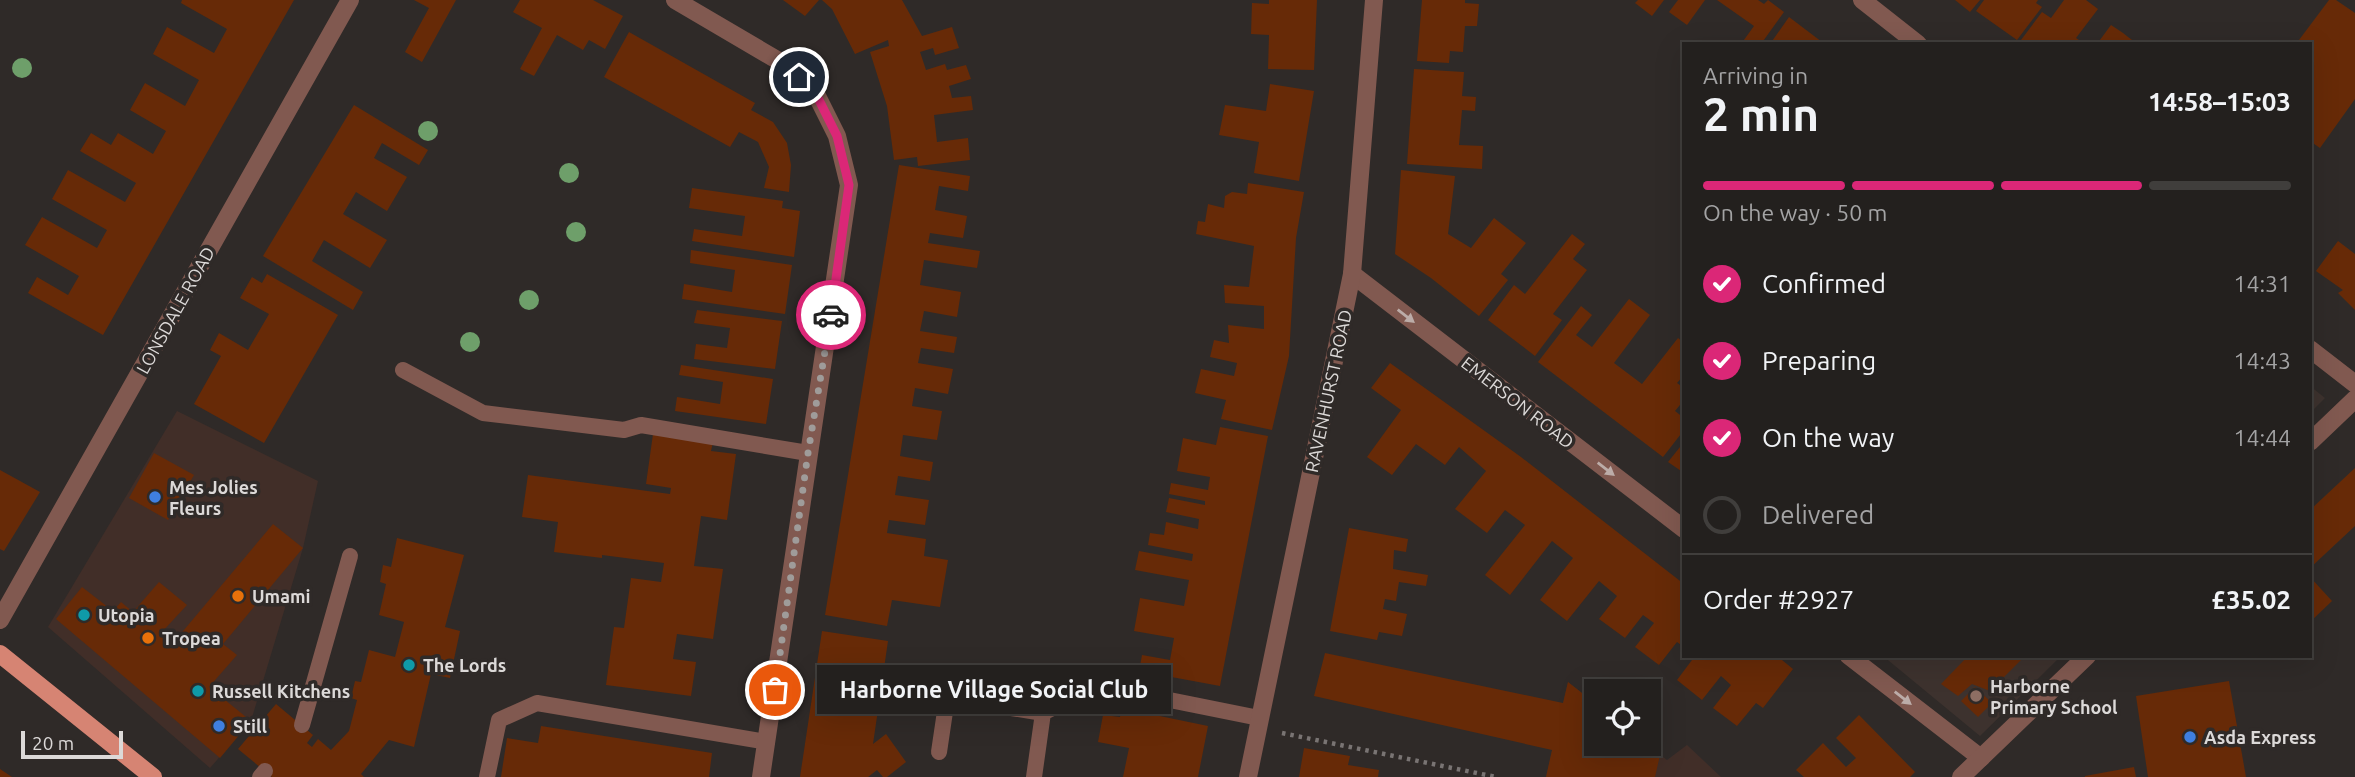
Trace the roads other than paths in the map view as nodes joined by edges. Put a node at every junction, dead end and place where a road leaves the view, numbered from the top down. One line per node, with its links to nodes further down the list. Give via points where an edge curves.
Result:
1 (350, 0): 15 (street, LONSDALE ROAD)
2 (675, 0): 12 (street, via 784,64 814,90 837,136 849,185)
3 (1374, 0): 6 (street, RAVENHURST ROAD)
4 (1861, 0): 5 (street)
5 (1915, 42)
6 (1352, 274): 13 (street, EMERSON ROAD, one-way to 13); 22 (street, RAVENHURST ROAD)
7 (2312, 351): 9 (street)
8 (403, 370): 12 (lane, via 483,413 624,429 642,425)
9 (2355, 384)
10 (2355, 399): 11 (street)
11 (2312, 440)
12 (808, 453): 24 (street)
13 (1682, 527)
14 (350, 556): 23 (lane)
15 (0, 620)
16 (0, 654): 27 (main road)
17 (1852, 658): 26 (street, one-way to 26)
18 (2085, 658): 26 (street)
19 (917, 692): 20 (lane)
20 (947, 698): 21 (lane); 25 (lane)
21 (1043, 713): 22 (lane, via 1082,693 1110,688); 30 (lane)
22 (1258, 723): 31 (street, RAVENHURST ROAD)
23 (302, 725)
24 (767, 742): 28 (lane, via 537,703 499,720); 29 (street)
25 (939, 752)
26 (1981, 758): 32 (street)
27 (153, 777)
28 (487, 777)
29 (761, 777)
30 (1034, 777)
31 (1248, 777)
32 (1961, 777)

